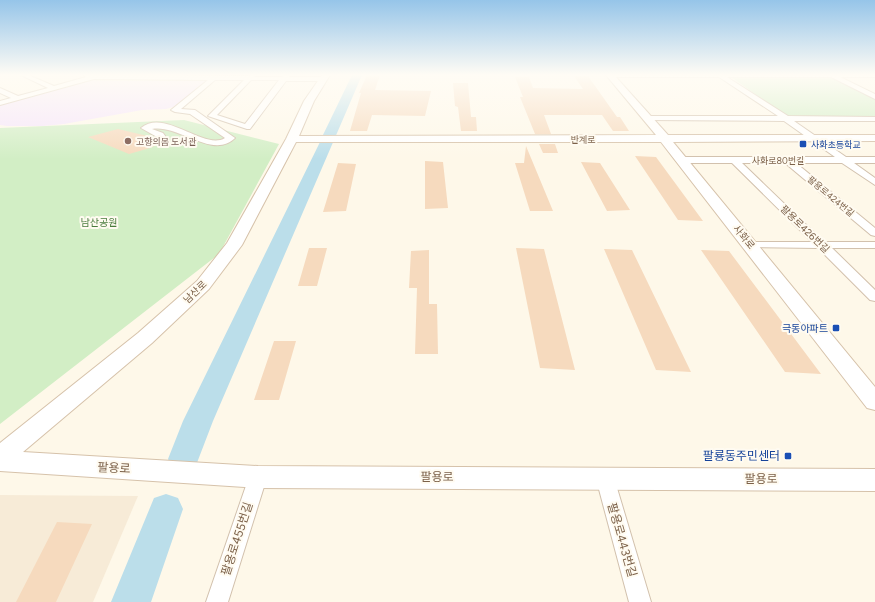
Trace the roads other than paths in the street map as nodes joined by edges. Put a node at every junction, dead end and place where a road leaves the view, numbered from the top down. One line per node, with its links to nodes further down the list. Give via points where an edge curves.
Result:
1 (183, 103): 14 (street, via 175,110 192,112 231,138 223,142 210,142 171,128 145,128 160,135)
2 (225, 103): 3 (street, via 212,116 247,127)
3 (266, 103)
4 (308, 103): 12 (main road, 남산로)
5 (634, 103): 7 (main road, 사화로)
6 (762, 103): 8 (street)
7 (647, 118): 8 (street); 13 (main road, 사화로)
8 (785, 118): 9 (street); 10 (street)
9 (875, 119)
10 (814, 138): 11 (main road, 반계로); 13 (main road, 반계로); 18 (street)
11 (875, 138)
12 (292, 139): 13 (main road, 반계로); 27 (main road, 남산로, via 234,245 203,285 145,338)
13 (665, 139): 15 (main road, 사화로)
14 (164, 140)
15 (682, 160): 16 (street, 사화로80번길); 22 (main road, 사화로)
16 (734, 160): 17 (street, 사화로80번길); 23 (street, 팔용로426번길)
17 (787, 160): 18 (street, 사화로80번길); 21 (street, 팔용로424번길)
18 (844, 160): 19 (street, 사화로80번길); 20 (street)
19 (875, 160)
20 (875, 182)
21 (875, 233)
22 (750, 245): 23 (street); 26 (main road, 사화로)
23 (821, 245): 24 (street); 25 (street, 팔용로426번길)
24 (875, 245)
25 (875, 297)
26 (872, 394)
27 (0, 457)
28 (0, 462): 29 (main road, 팔용로)
29 (258, 477): 30 (main road, 팔용로); 32 (street, 팔용로455번길)
30 (605, 478): 31 (main road, 팔용로); 33 (street, 팔용로443번길)
31 (875, 480)
32 (217, 602)
33 (640, 602)

